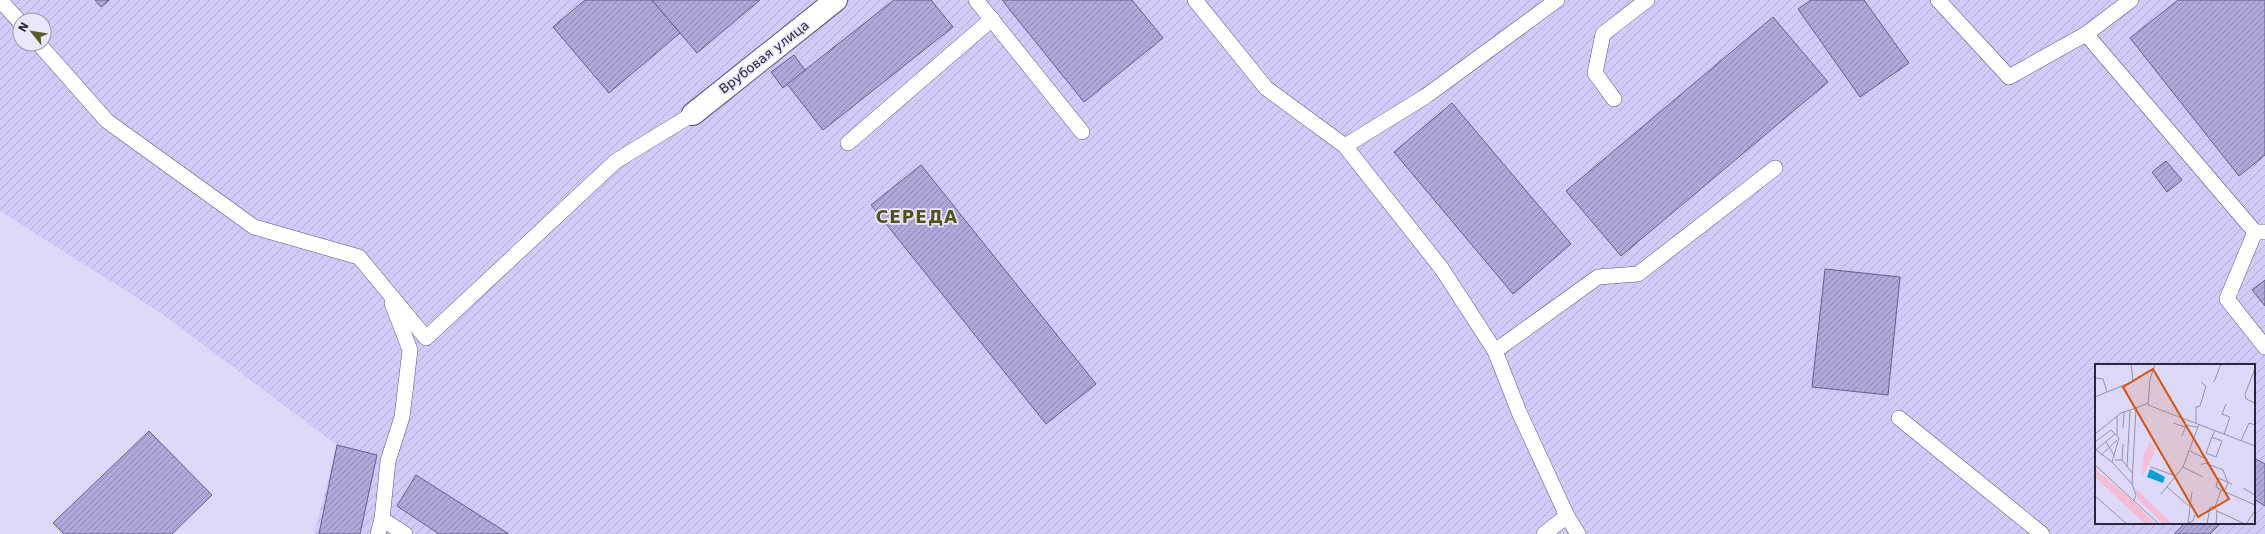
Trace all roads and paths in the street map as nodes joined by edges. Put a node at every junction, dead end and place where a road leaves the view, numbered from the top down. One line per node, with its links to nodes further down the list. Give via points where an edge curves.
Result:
1 (0, 0): 9 (lane)
2 (836, 0): 14 (street, Врубовая улица)
3 (976, 0): 10 (lane)
4 (1194, 0): 17 (lane, via 1266,88)
5 (1557, 0): 17 (lane, via 1426,96)
6 (1647, 0): 13 (lane, via 1603,34 1595,73)
7 (1938, 0): 11 (lane, via 2009,77)
8 (2127, 1): 11 (lane)
9 (12, 13)
10 (992, 19): 15 (lane); 16 (lane)
11 (2086, 34): 19 (lane)
12 (46, 52): 20 (lane, via 107,121 254,227 359,257)
13 (1614, 99)
14 (692, 114): 20 (lane, via 616,161 426,338)
15 (1082, 132)
16 (848, 143)
17 (1345, 146): 22 (lane, via 1442,268)
18 (1775, 168): 22 (lane, via 1638,274 1598,277)
19 (2260, 232): 21 (lane, via 2227,299)
20 (388, 292): 25 (lane, via 410,350 402,417 388,461)
21 (2265, 347)
22 (1495, 351): 24 (lane, via 1519,412)
23 (1899, 418): 30 (lane)
24 (1567, 516): 28 (lane); 29 (lane)
25 (382, 519): 26 (lane); 27 (lane)
26 (378, 534)
27 (405, 534)
28 (1544, 534)
29 (1578, 534)
30 (2042, 534)

